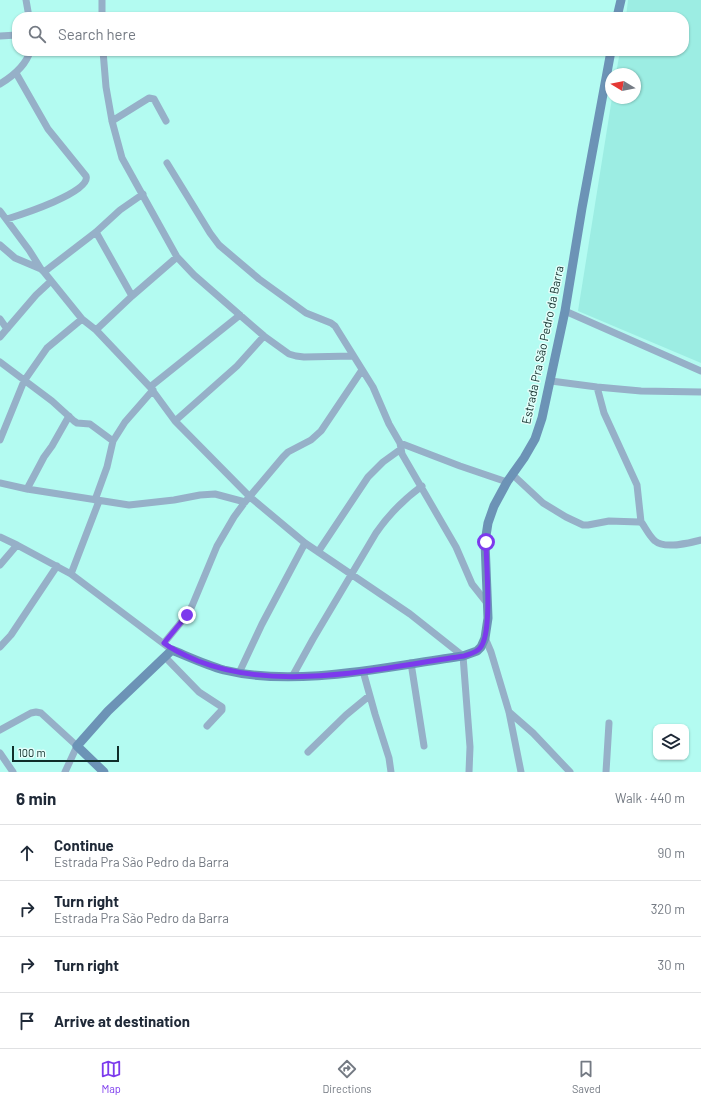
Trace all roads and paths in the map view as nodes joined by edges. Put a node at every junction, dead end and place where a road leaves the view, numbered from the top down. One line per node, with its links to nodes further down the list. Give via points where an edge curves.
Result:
1 (26, 0): 4 (street)
2 (102, 0): 5 (street)
3 (620, 0): 6 (street)
4 (28, 12)
5 (102, 12)
6 (618, 12)
7 (12, 35): 8 (street)
8 (0, 36)
9 (29, 56): 12 (street)
10 (103, 56): 14 (street)
11 (610, 56): 26 (street, Estrada Pra São Pedro da Barra)
12 (16, 73): 13 (street); 19 (street, via 48,129 87,179 74,192 63,198)
13 (0, 84)
14 (112, 121): 15 (street, via 149,98 154,99); 17 (street, via 122,158)
15 (166, 121)
16 (167, 163): 34 (street, via 219,245 295,306 335,326)
17 (143, 194): 20 (street, via 120,210); 22 (street)
18 (0, 211): 19 (street)
19 (7, 219): 23 (street)
20 (96, 232): 23 (street); 25 (street)
21 (1, 247): 23 (street, via 15,258)
22 (176, 257): 25 (street); 27 (street)
23 (42, 271): 24 (street)
24 (51, 281): 29 (street); 30 (street)
25 (132, 296): 31 (street)
26 (565, 311): 37 (street); 39 (street, Estrada Pra São Pedro da Barra)
27 (240, 315): 32 (street); 41 (street)
28 (0, 319): 30 (street)
29 (82, 319): 31 (street); 38 (street, via 47,348)
30 (7, 329): 33 (street)
31 (96, 330): 41 (street)
32 (264, 336): 34 (street, via 289,354 296,356); 44 (street, via 237,366)
33 (0, 337)
34 (353, 356): 36 (street)
35 (0, 362): 38 (street)
36 (362, 370): 47 (street, via 373,387); 53 (street, via 321,431 311,440 288,452)
37 (701, 370)
38 (24, 381): 43 (street); 45 (street)
39 (551, 381): 40 (street); 48 (street, Estrada Pra São Pedro da Barra, via 535,438)
40 (597, 387): 42 (street); 55 (street, via 604,413 637,485)
41 (152, 388): 44 (street); 46 (street)
42 (701, 392)
43 (69, 416): 46 (street, via 77,423 92,425); 52 (street)
44 (174, 421): 53 (street)
45 (0, 440)
46 (113, 442): 54 (street)
47 (401, 446): 49 (street); 51 (street, via 404,458); 60 (street, via 368,477)
48 (513, 475): 49 (street, Estrada Pra São Pedro da Barra); 55 (street, via 543,503 583,525 609,521)
49 (507, 482): 65 (street, Estrada Pra São Pedro da Barra, via 494,506 486,533)
50 (0, 483): 52 (street)
51 (422, 486): 64 (street, via 405,498 384,522); 65 (street, via 456,547 472,584)
52 (27, 489): 54 (street)
53 (247, 499): 54 (street, via 215,494 136,505); 58 (street); 67 (street, via 217,546 187,615)
54 (97, 500): 63 (street)
55 (641, 522): 57 (street, via 658,543 687,544)
56 (0, 537): 59 (street)
57 (701, 540)
58 (305, 543): 60 (street); 74 (street)
59 (18, 545): 61 (street); 62 (street)
60 (318, 552): 64 (street)
61 (0, 565)
62 (57, 566): 63 (street); 68 (street, via 11,635)
63 (71, 574): 67 (street)
64 (351, 574): 70 (street, via 410,614); 75 (street)
65 (487, 603): 66 (street, Estrada Pra São Pedro da Barra)
66 (486, 638): 70 (street, via 477,651); 77 (street)
67 (164, 643): 69 (street)
68 (0, 647)
69 (172, 650): 71 (street); 74 (street, via 206,664)
70 (464, 656): 72 (street); 89 (street, via 470,747)
71 (164, 657): 79 (street, via 200,692 222,707); 81 (street, via 108,711)
72 (411, 663): 73 (street); 82 (street)
73 (363, 671): 75 (street); 76 (street)
74 (239, 673): 75 (street)
75 (292, 677)
76 (369, 696): 83 (street); 88 (street)
77 (509, 712): 90 (street); 91 (street, via 533,732)
78 (609, 723): 92 (street)
79 (207, 726)
80 (0, 730): 81 (street, via 31,713 41,713)
81 (77, 746): 86 (street); 87 (street)
82 (424, 746)
83 (308, 752)
84 (0, 753): 85 (street)
85 (13, 772)
86 (65, 772)
87 (104, 772)
88 (391, 772)
89 (469, 772)
90 (521, 772)
91 (570, 772)
92 (606, 772)

